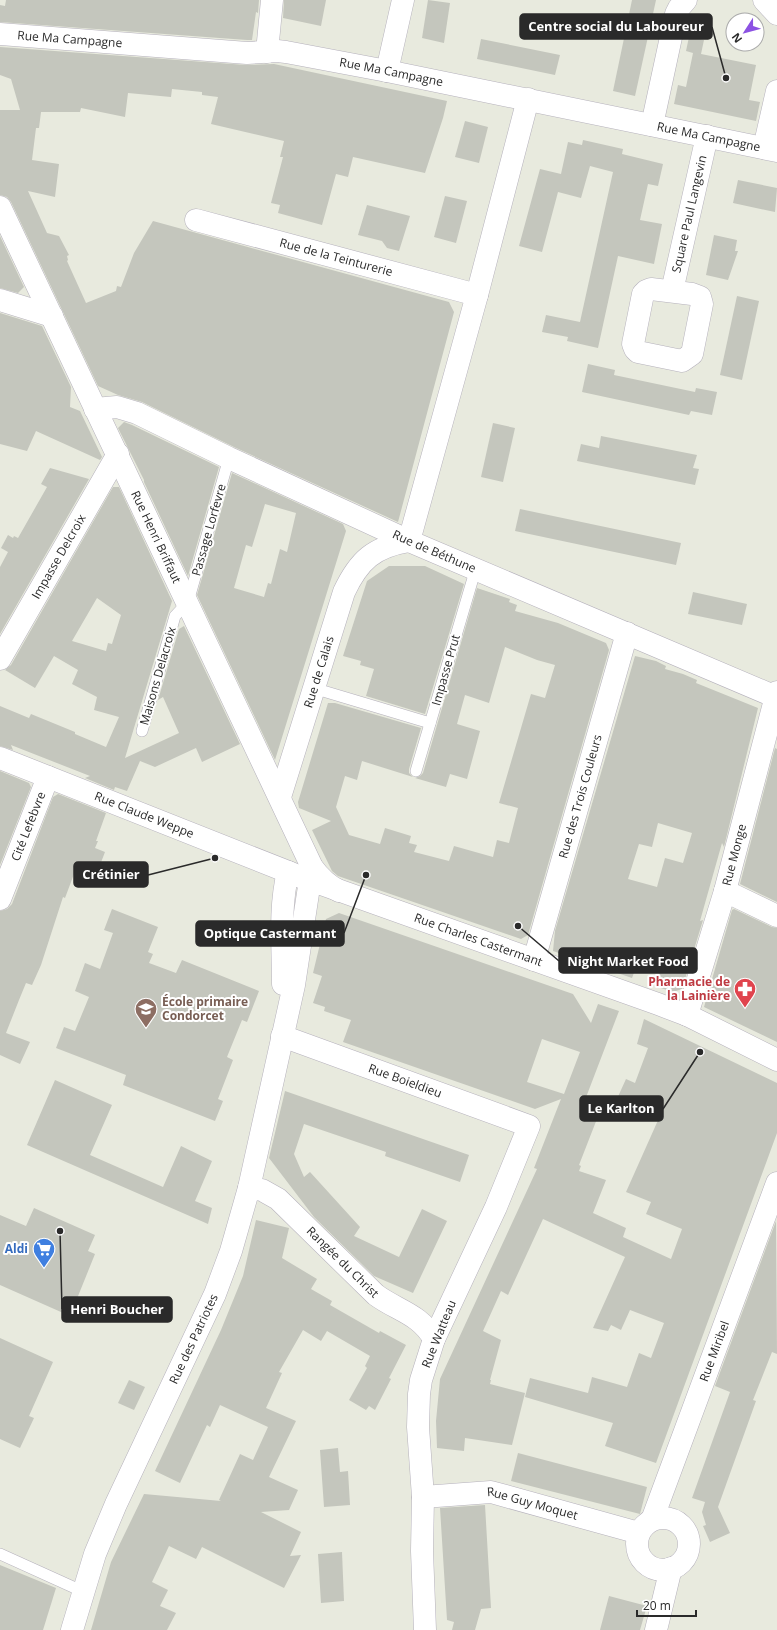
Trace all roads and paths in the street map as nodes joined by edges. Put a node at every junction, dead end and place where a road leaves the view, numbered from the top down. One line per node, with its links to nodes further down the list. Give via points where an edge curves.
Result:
1 (272, 0): 7 (street)
2 (403, 0): 8 (street)
3 (686, 0): 11 (street, via 676,14)
4 (764, 0): 5 (street)
5 (777, 14)
6 (0, 34): 7 (street, Rue Ma Campagne, via 247,53)
7 (267, 52): 8 (street, Rue Ma Campagne, via 286,52)
8 (387, 71): 10 (street, Rue Ma Campagne)
9 (777, 91): 13 (street)
10 (528, 99): 11 (street, Rue Ma Campagne); 17 (street)
11 (652, 125): 12 (street, Rue Ma Campagne)
12 (707, 136): 13 (street, Rue Ma Campagne); 16 (street, Square Paul Langevin)
13 (770, 150)
14 (0, 207): 19 (street, Rue Henri Briffaut)
15 (196, 220): 17 (street, Rue de la Teinturerie)
16 (672, 291)
17 (477, 295): 24 (street)
18 (0, 300): 19 (street)
19 (52, 316): 20 (street, Rue Henri Briffaut)
20 (95, 409): 21 (street, Rue Henri Briffaut); 22 (street, Rue de Béthune, via 117,407 136,413)
21 (118, 454): 27 (street, Rue Henri Briffaut); 29 (street, Impasse Delcroix)
22 (229, 458): 23 (street, Rue de Béthune); 27 (lane, Passage Lorfevre)
23 (369, 522): 24 (street, Rue de Béthune); 25 (street, via 374,539)
24 (409, 541): 25 (street, Rue de Calais, via 395,544); 26 (street, Rue de Béthune)
25 (371, 555): 30 (street, Rue de Calais, via 360,564 344,592)
26 (476, 568): 28 (street, Rue de Béthune); 32 (lane, Impasse Prut)
27 (188, 602): 33 (lane, Maisons Delacroix, via 175,616); 37 (street, Rue Henri Briffaut)
28 (627, 633): 31 (street, Rue de Béthune); 45 (street, Rue des Trois Couleurs)
29 (0, 659)
30 (313, 688): 32 (lane); 37 (street, Rue de Calais)
31 (776, 695): 42 (street, Rue Monge)
32 (430, 723): 35 (lane, Impasse Prut)
33 (142, 731)
34 (0, 758): 36 (street, Rue Claude Weppe)
35 (416, 771)
36 (48, 777): 39 (street, Rue Claude Weppe); 43 (street, Cité Lefebvre)
37 (280, 797): 38 (street, Rue Henri Briffaut)
38 (297, 834): 39 (street, via 296,849 289,859 278,862); 41 (street, Rue Henri Briffaut)
39 (251, 857): 40 (street, Rue Claude Weppe)
40 (288, 872): 41 (street); 47 (street, Rue des Patriotes, via 283,913)
41 (312, 874): 45 (street, Rue Charles Castermant, via 339,891); 47 (street, Rue des Patriotes, via 294,985)
42 (725, 891): 44 (street); 46 (street, Rue Monge)
43 (0, 899)
44 (777, 916)
45 (534, 960): 46 (street, Rue Charles Castermant)
46 (687, 1015): 48 (street, Rue Charles Castermant)
47 (282, 1036): 49 (street, Rue Boieldieu); 51 (street, Rue des Patriotes)
48 (777, 1060)
49 (529, 1126): 52 (street, Rue Watteau, via 496,1207)
50 (777, 1183): 54 (street, Rue Miribel)
51 (249, 1188): 52 (street, Rangée du Christ, via 262,1190 278,1199 376,1295 423,1323); 57 (street, Rue des Patriotes, via 222,1277 116,1504)
52 (434, 1339): 53 (street, Rue Watteau, via 418,1394)
53 (423, 1497): 54 (street, Rue Guy Moquet, via 491,1492); 59 (street, Rue Watteau)
54 (646, 1526): 56 (street, Rue Miribel, via 637,1548 642,1559 652,1567 664,1570); 56 (street, via 664,1518 680,1525 687,1535 687,1552 681,1562)
55 (0, 1554): 57 (lane)
56 (671, 1568): 60 (street)
57 (84, 1592): 58 (street, Rue des Patriotes)
58 (72, 1630)
59 (425, 1630)
60 (656, 1630)

